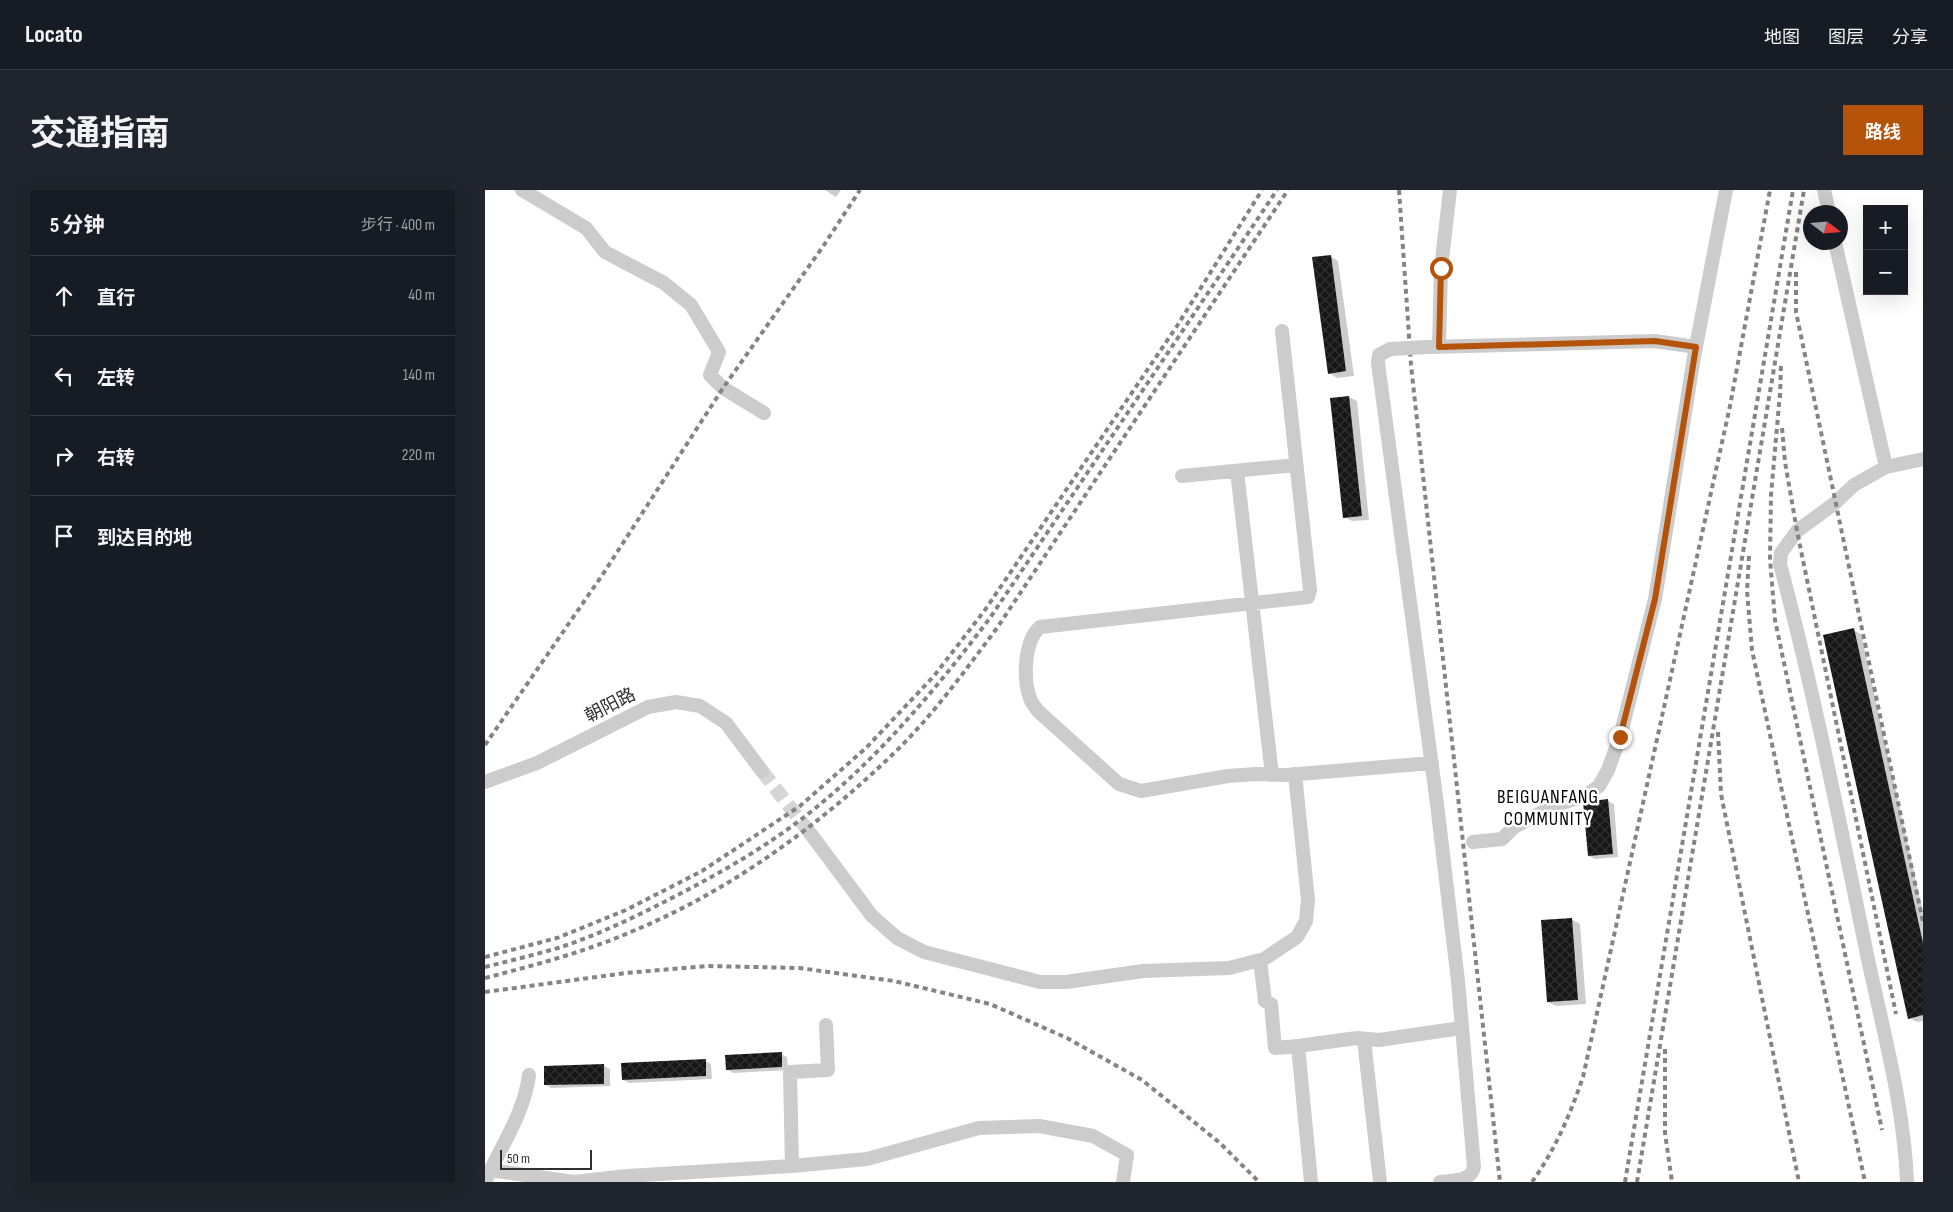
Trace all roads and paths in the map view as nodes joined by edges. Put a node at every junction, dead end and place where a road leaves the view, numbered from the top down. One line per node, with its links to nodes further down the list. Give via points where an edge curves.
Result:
1 (522, 190): 10 (street, via 586,228 605,252 664,283 691,305 719,352 710,375 723,388)
2 (1450, 190): 8 (street)
3 (1726, 190): 9 (street)
4 (1824, 190): 5 (street)
5 (1827, 205)
6 (1837, 250): 13 (street)
7 (1282, 331): 12 (street)
8 (1434, 347): 9 (street, via 1655,341); 17 (street, bridge, via 1390,350 1379,355 1378,362)
9 (1696, 347): 23 (street, via 1655,599 1620,737 1608,770 1599,786 1585,796 1557,804 1514,827 1502,839)
10 (764, 413)
11 (1923, 459): 13 (street)
12 (1297, 465): 14 (street); 16 (street, via 1309,597)
13 (1886, 467): 36 (street, via 1854,485 1797,531 1781,553 1780,564 1800,641 1892,1074 1906,1150)
14 (1237, 471): 15 (street); 16 (street)
15 (1182, 476)
16 (1252, 604): 20 (street); 20 (street, via 1039,627 1032,633 1028,653 1029,698 1037,712 1119,784 1141,790 1228,776)
17 (1431, 763): 19 (street); 26 (street)
18 (762, 771): 21 (street, 朝阳路, via 726,722 700,706 676,702 648,706 537,764)
19 (1295, 774): 20 (street); 24 (street, via 1308,900 1306,921 1297,938)
20 (1272, 775)
21 (485, 782)
22 (810, 834): 24 (street, via 872,916 897,938 924,952 1040,982 1066,982 1143,971 1229,968)
23 (1473, 842)
24 (1260, 960): 28 (street, via 1265,1001 1271,1004 1275,1048)
25 (827, 1025): 30 (street, via 828,1070 789,1072)
26 (1461, 1028): 27 (street); 35 (street, via 1474,1166 1472,1174 1466,1178)
27 (1364, 1040): 28 (street, via 1357,1038); 34 (street)
28 (1298, 1046): 33 (street)
29 (529, 1075): 31 (street, via 521,1111)
30 (792, 1166): 31 (street, via 574,1182); 32 (street, via 867,1159 979,1128 1039,1126 1093,1136 1127,1155)
31 (487, 1176)
32 (1123, 1182)
33 (1311, 1182)
34 (1380, 1182)
35 (1440, 1182)
36 (1907, 1182)

